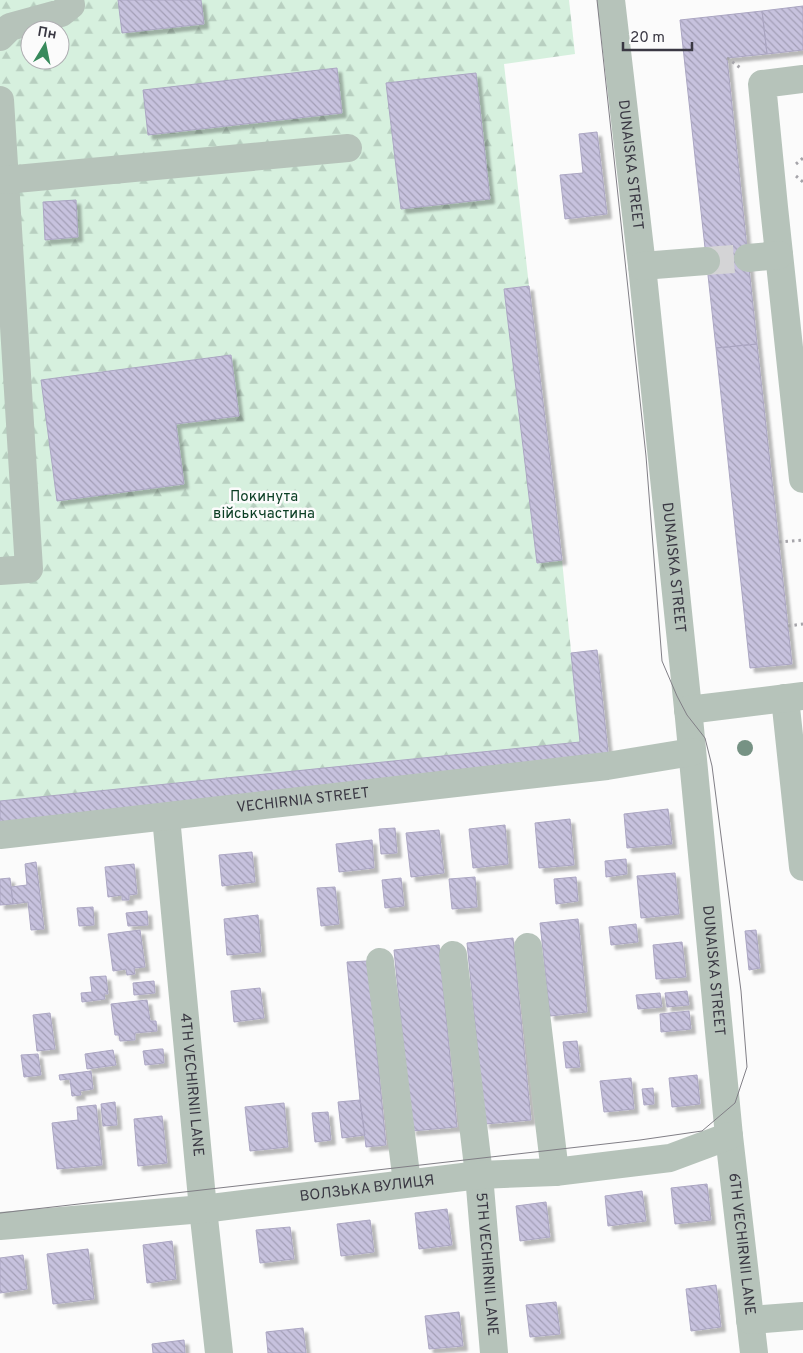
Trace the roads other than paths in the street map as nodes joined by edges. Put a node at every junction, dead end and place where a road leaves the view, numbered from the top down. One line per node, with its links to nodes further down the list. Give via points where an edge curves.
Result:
1 (70, 0): 3 (street, via 71,5 61,13 10,27)
2 (611, 0): 11 (street, DUNAISKA STREET)
3 (0, 37)
4 (803, 79): 8 (street, via 762,84)
5 (0, 100): 7 (street)
6 (348, 148): 7 (street)
7 (5, 180): 12 (street)
8 (779, 254): 9 (street); 14 (street)
9 (748, 258)
10 (706, 261): 11 (street)
11 (642, 266): 17 (street, DUNAISKA STREET)
12 (5, 273): 13 (street)
13 (11, 445): 15 (street, via 29,569)
14 (803, 480)
15 (0, 571)
16 (794, 697): 17 (street); 21 (street)
17 (688, 710): 18 (street, DUNAISKA STREET)
18 (692, 752): 19 (street, VECHIRNIA STREET, via 607,766); 25 (street, DUNAISKA STREET)
19 (166, 816): 20 (street, VECHIRNIA STREET); 29 (street, 4TH VECHIRNII LANE)
20 (0, 835)
21 (803, 867)
22 (528, 946): 26 (street)
23 (453, 955): 27 (street, 5TH VECHIRNII LANE)
24 (380, 962): 28 (street)
25 (729, 1136): 26 (street, ВОЛЗЬКА ВУЛИЦЯ, via 670,1158); 32 (street, 6TH VECHIRNII LANE)
26 (555, 1172): 27 (street, ВОЛЗЬКА ВУЛИЦЯ)
27 (479, 1175): 28 (street, ВОЛЗЬКА ВУЛИЦЯ); 34 (street, 5TH VECHIRNII LANE)
28 (407, 1184): 29 (street, ВОЛЗЬКА ВУЛИЦЯ)
29 (203, 1209): 30 (street, ВОЛЗЬКА ВУЛИЦЯ); 33 (street, 4TH VECHIRNII LANE)
30 (0, 1226)
31 (803, 1316): 32 (street)
32 (750, 1320): 35 (street, 6TH VECHIRNII LANE)
33 (218, 1353)
34 (494, 1353)
35 (754, 1353)

